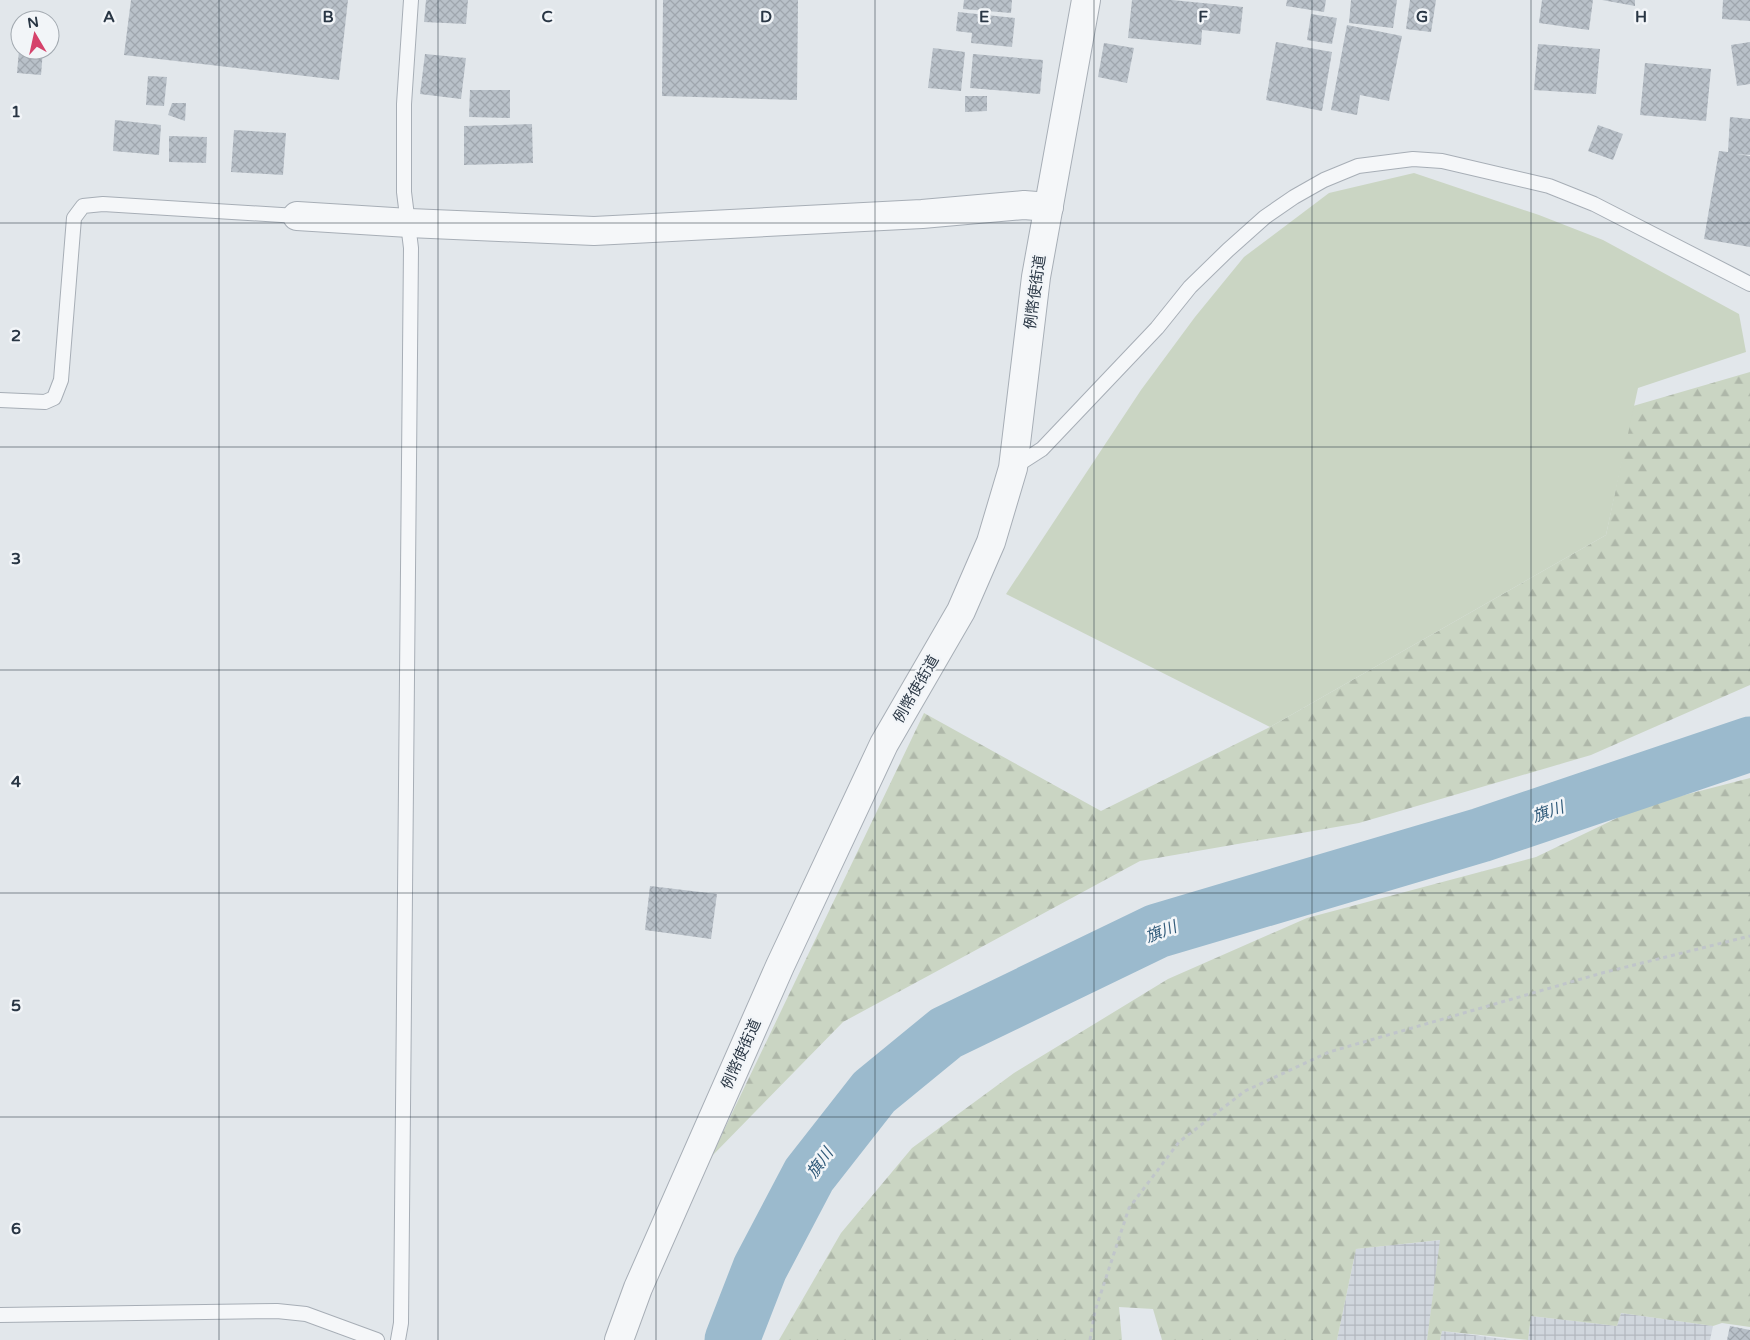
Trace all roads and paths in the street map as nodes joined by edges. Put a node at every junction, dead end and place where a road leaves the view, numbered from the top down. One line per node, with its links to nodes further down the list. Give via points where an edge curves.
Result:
1 (411, 0): 5 (lane, via 404,104 404,192)
2 (1086, 0): 3 (street, 例幣使街道)
3 (1049, 207): 5 (street, via 1024,205 922,214 594,231); 8 (street, 例幣使街道, via 1036,277)
4 (297, 216): 5 (street); 7 (lane, via 103,204 83,206 74,218 58,389 54,398 44,402)
5 (409, 223): 12 (lane, via 402,1313)
6 (1750, 284): 8 (lane, via 1603,208 1549,186 1442,161 1413,159 1358,166 1324,180 1265,217 1190,287 1157,328 1042,448)
7 (0, 400)
8 (1013, 468): 13 (street, 例幣使街道, via 991,542 961,611 871,770 780,966 638,1288)
9 (1750, 936): 14 (path, via 1602,973 1329,1052 1245,1091 1179,1142 1129,1208 1095,1311)
10 (0, 1316): 11 (lane, via 277,1310 306,1314)
11 (377, 1340)
12 (398, 1340)
13 (619, 1340)
14 (1090, 1340)

